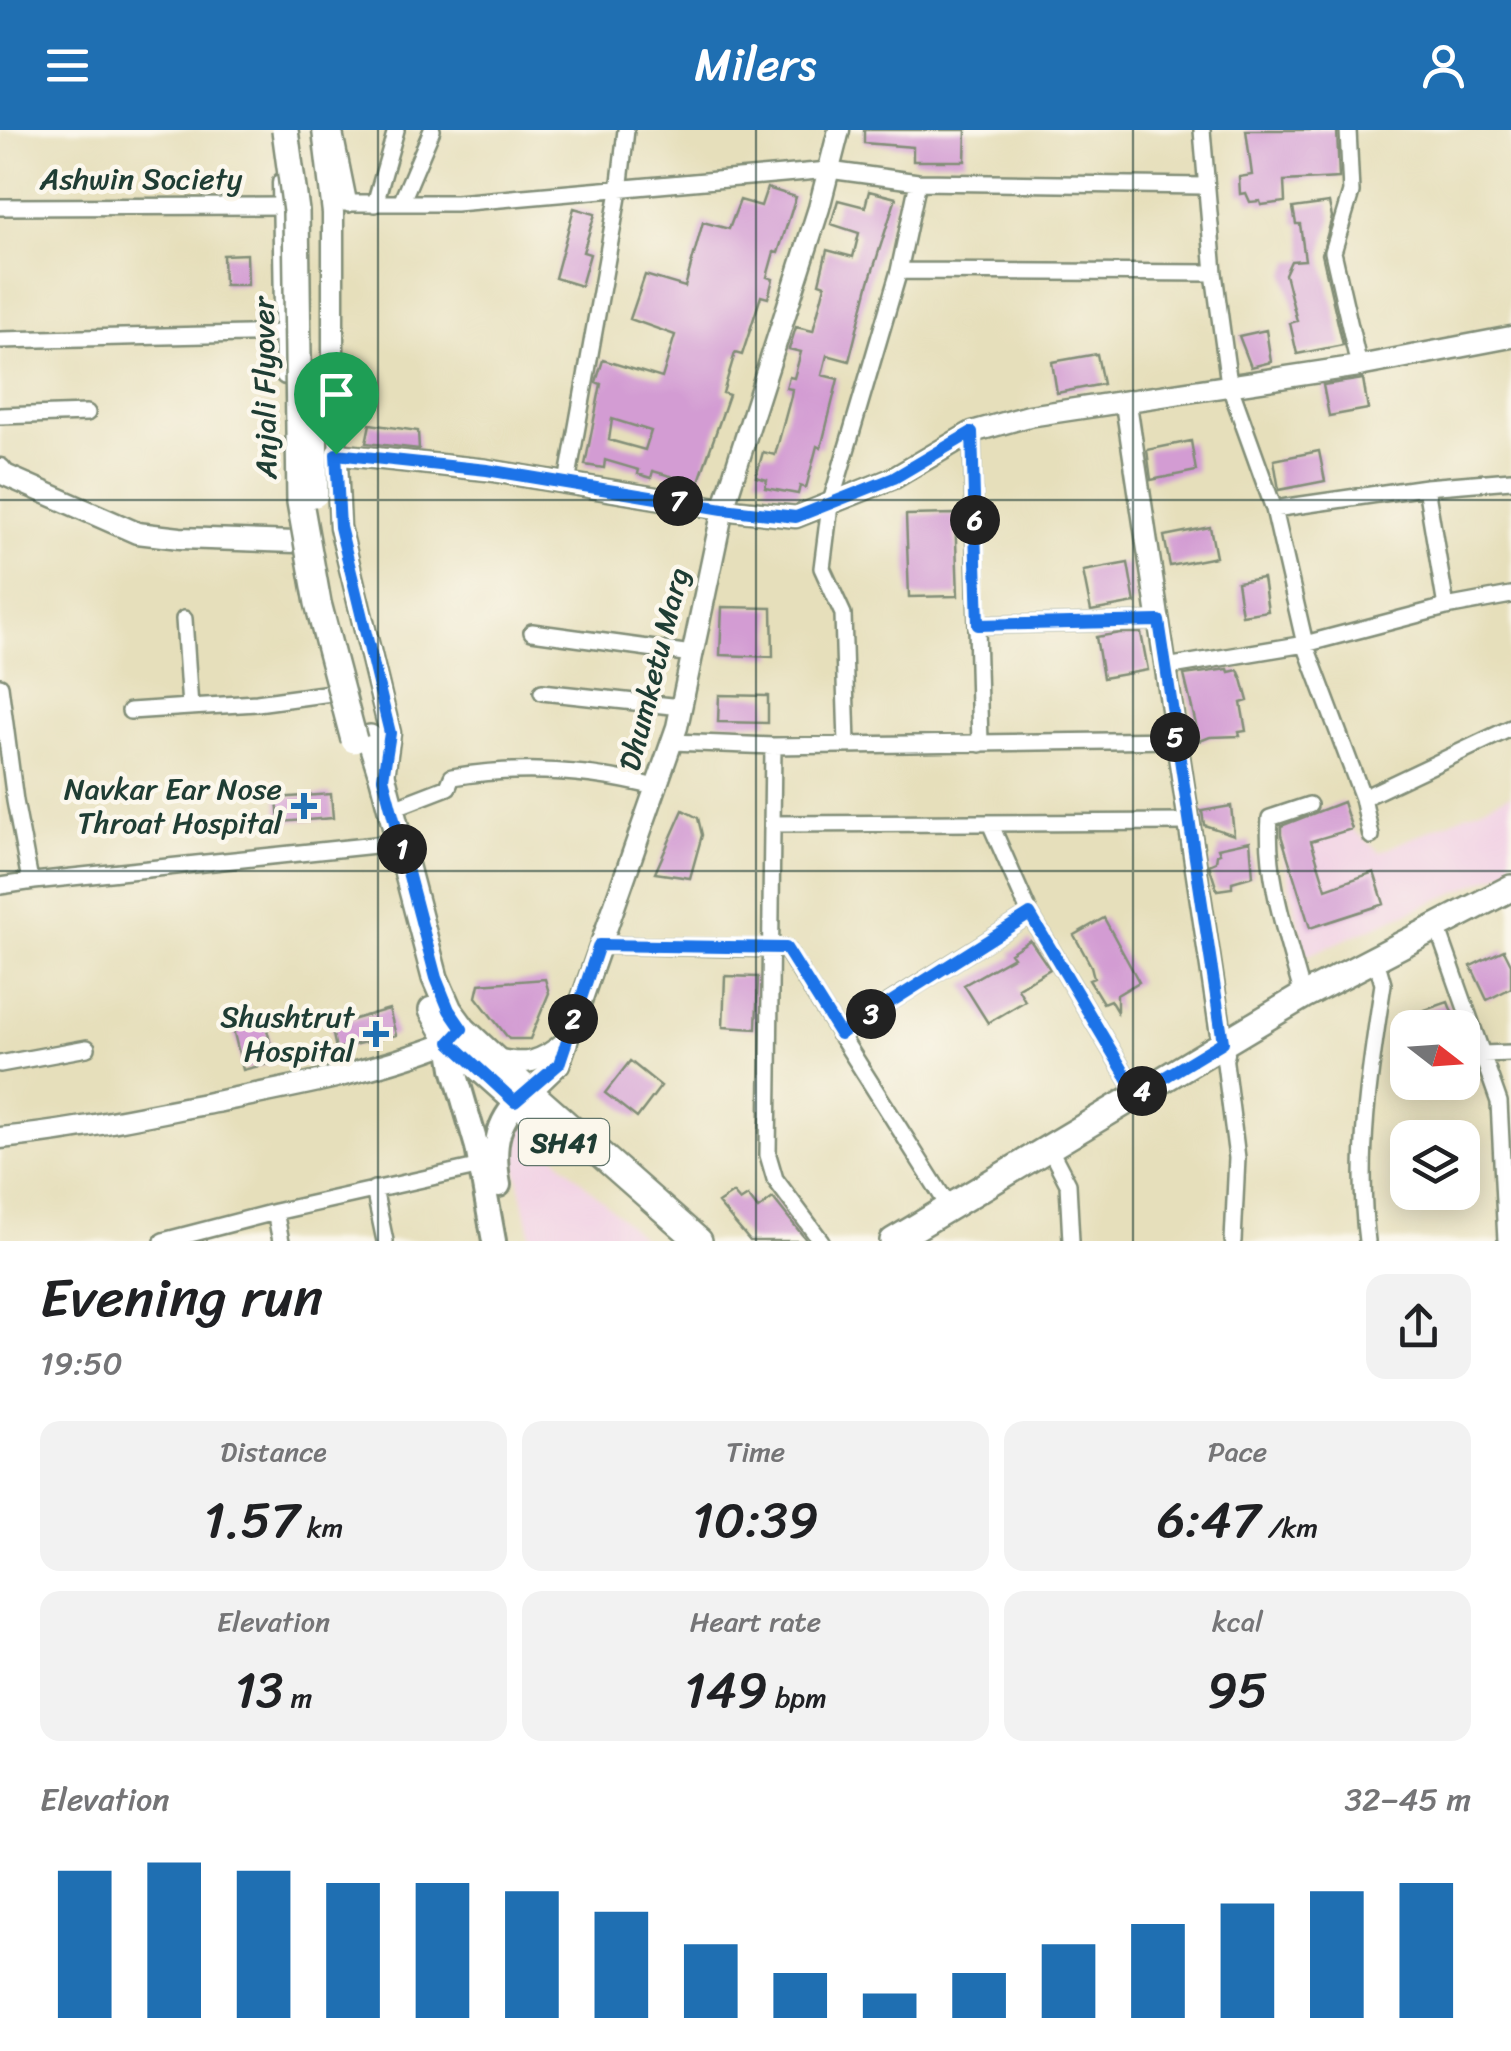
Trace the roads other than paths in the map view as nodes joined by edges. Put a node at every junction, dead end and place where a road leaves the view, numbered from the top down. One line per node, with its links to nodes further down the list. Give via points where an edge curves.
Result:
1 (274, 130): 20 (street)
2 (285, 130): 61 (main road, Anjali Flyover, bridge, via 296,212 300,502 318,603)
3 (302, 130): 61 (main road, Anjali Flyover, bridge, via 311,212 315,502)
4 (323, 130): 17 (street)
5 (334, 130): 17 (street)
6 (396, 130): 18 (street)
7 (432, 130): 16 (street)
8 (626, 130): 15 (street)
9 (839, 130): 12 (street, Dhumketu Marg)
10 (1202, 130): 14 (street)
11 (1348, 130): 26 (street, via 1352,192 1333,252)
12 (829, 170): 13 (street); 15 (street); 38 (street, Dhumketu Marg)
13 (918, 182): 14 (street); 21 (street)
14 (1204, 186): 22 (street)
15 (619, 191): 16 (street); 35 (street)
16 (401, 203): 18 (street)
17 (340, 204): 18 (street); 20 (street); 32 (street)
18 (376, 204)
19 (0, 206): 20 (street, Ashwin Society)
20 (283, 206): 23 (street)
21 (899, 271): 22 (street); 37 (street)
22 (1214, 273): 27 (street)
23 (285, 333): 25 (street); 40 (street, via 288,506)
24 (1511, 337): 26 (street)
25 (0, 340)
26 (1359, 366): 27 (street)
27 (1229, 384): 28 (street); 39 (street)
28 (1126, 404): 31 (street, via 1029,416); 44 (street)
29 (87, 414): 30 (street)
30 (0, 416)
31 (972, 432): 37 (street, via 894,478); 45 (street)
32 (336, 454): 35 (street); 63 (street, via 340,527 390,733)
33 (1511, 480): 36 (street)
34 (5, 481): 40 (street, via 138,533)
35 (567, 484): 38 (street)
36 (1426, 487): 39 (street); 42 (street)
37 (830, 504): 38 (street, via 796,517); 60 (street, via 822,568 843,614)
38 (723, 509): 48 (street, Dhumketu Marg)
39 (1274, 509): 47 (street)
40 (295, 542): 52 (street)
41 (1511, 595): 42 (street)
42 (1446, 607): 47 (street)
43 (184, 619): 53 (street)
44 (1159, 621): 45 (street); 49 (street)
45 (978, 625): 59 (street)
46 (532, 632): 48 (street)
47 (1306, 644): 49 (street); 65 (street)
48 (692, 654): 54 (street, Dhumketu Marg)
49 (1166, 667): 57 (street)
50 (0, 686): 66 (street)
51 (542, 692): 54 (street)
52 (331, 693): 53 (street); 61 (street, via 341,732)
53 (190, 706): 55 (street)
54 (681, 707): 58 (street, Dhumketu Marg)
55 (130, 711)
56 (1511, 728): 65 (street)
57 (1176, 740): 59 (street); 69 (street)
58 (672, 742): 62 (street); 64 (street, Dhumketu Marg)
59 (980, 744): 60 (street)
60 (847, 745): 62 (street)
61 (361, 746): 63 (main road, Anjali Flyover); 73 (main road)
62 (774, 746): 71 (street)
63 (383, 778): 68 (main road, Anjali Flyover)
64 (656, 787): 68 (street, via 591,772 478,773 452,777 448,787); 80 (street, Dhumketu Marg)
65 (1362, 798): 72 (street)
66 (7, 802): 74 (street)
67 (1309, 804): 83 (street, via 1270,818 1268,842)
68 (391, 809): 85 (main road, Anjali Flyover)
69 (1189, 822): 70 (street); 88 (street)
70 (990, 823): 71 (street); 78 (street)
71 (773, 824): 81 (street)
72 (1371, 836)
73 (385, 844): 74 (street); 85 (main road, via 432,1012)
74 (34, 881): 75 (street)
75 (0, 886)
76 (1511, 888): 83 (main road)
77 (1511, 901): 79 (main road)
78 (1030, 914): 84 (street); 93 (street)
79 (1441, 938): 82 (main road); 89 (street)
80 (599, 945): 81 (street); 86 (street, Dhumketu Marg)
81 (772, 948): 84 (street, via 786,948); 109 (street, via 770,1167)
82 (1378, 970): 88 (main road); 114 (street, via 1383,984 1362,1152)
83 (1303, 996): 88 (main road)
84 (840, 1034): 99 (street)
85 (456, 1035): 91 (main road); 94 (main road, SH41); 95 (street, via 401,1061 273,1090); 97 (main road, via 454,1068)
86 (566, 1042): 91 (street, via 525,1065); 94 (street, Dhumketu Marg, via 559,1064)
87 (87, 1048): 92 (street)
88 (1224, 1049): 93 (main road); 96 (main road); 113 (street, via 1237,1158)
89 (1482, 1054): 90 (street); 101 (street, via 1499,1102)
90 (1511, 1054)
91 (494, 1058): 94 (main road)
92 (0, 1064)
93 (1137, 1094): 99 (main road)
94 (523, 1097): 97 (main road, via 504,1116); 107 (main road, SH41); 108 (main road)
95 (0, 1138)
96 (1055, 1159): 111 (main road); 112 (street, via 1068,1184)
97 (488, 1164): 98 (street); 105 (main road); 106 (main road)
98 (374, 1189): 100 (street); 104 (street)
99 (949, 1207): 110 (main road)
100 (275, 1212): 102 (street); 103 (street)
101 (1508, 1216): 115 (street)
102 (163, 1241)
103 (281, 1241)
104 (386, 1241)
105 (494, 1241)
106 (508, 1241)
107 (679, 1241)
108 (699, 1241)
109 (821, 1241)
110 (893, 1241)
111 (916, 1241)
112 (1071, 1241)
113 (1233, 1241)
114 (1367, 1241)
115 (1506, 1241)

